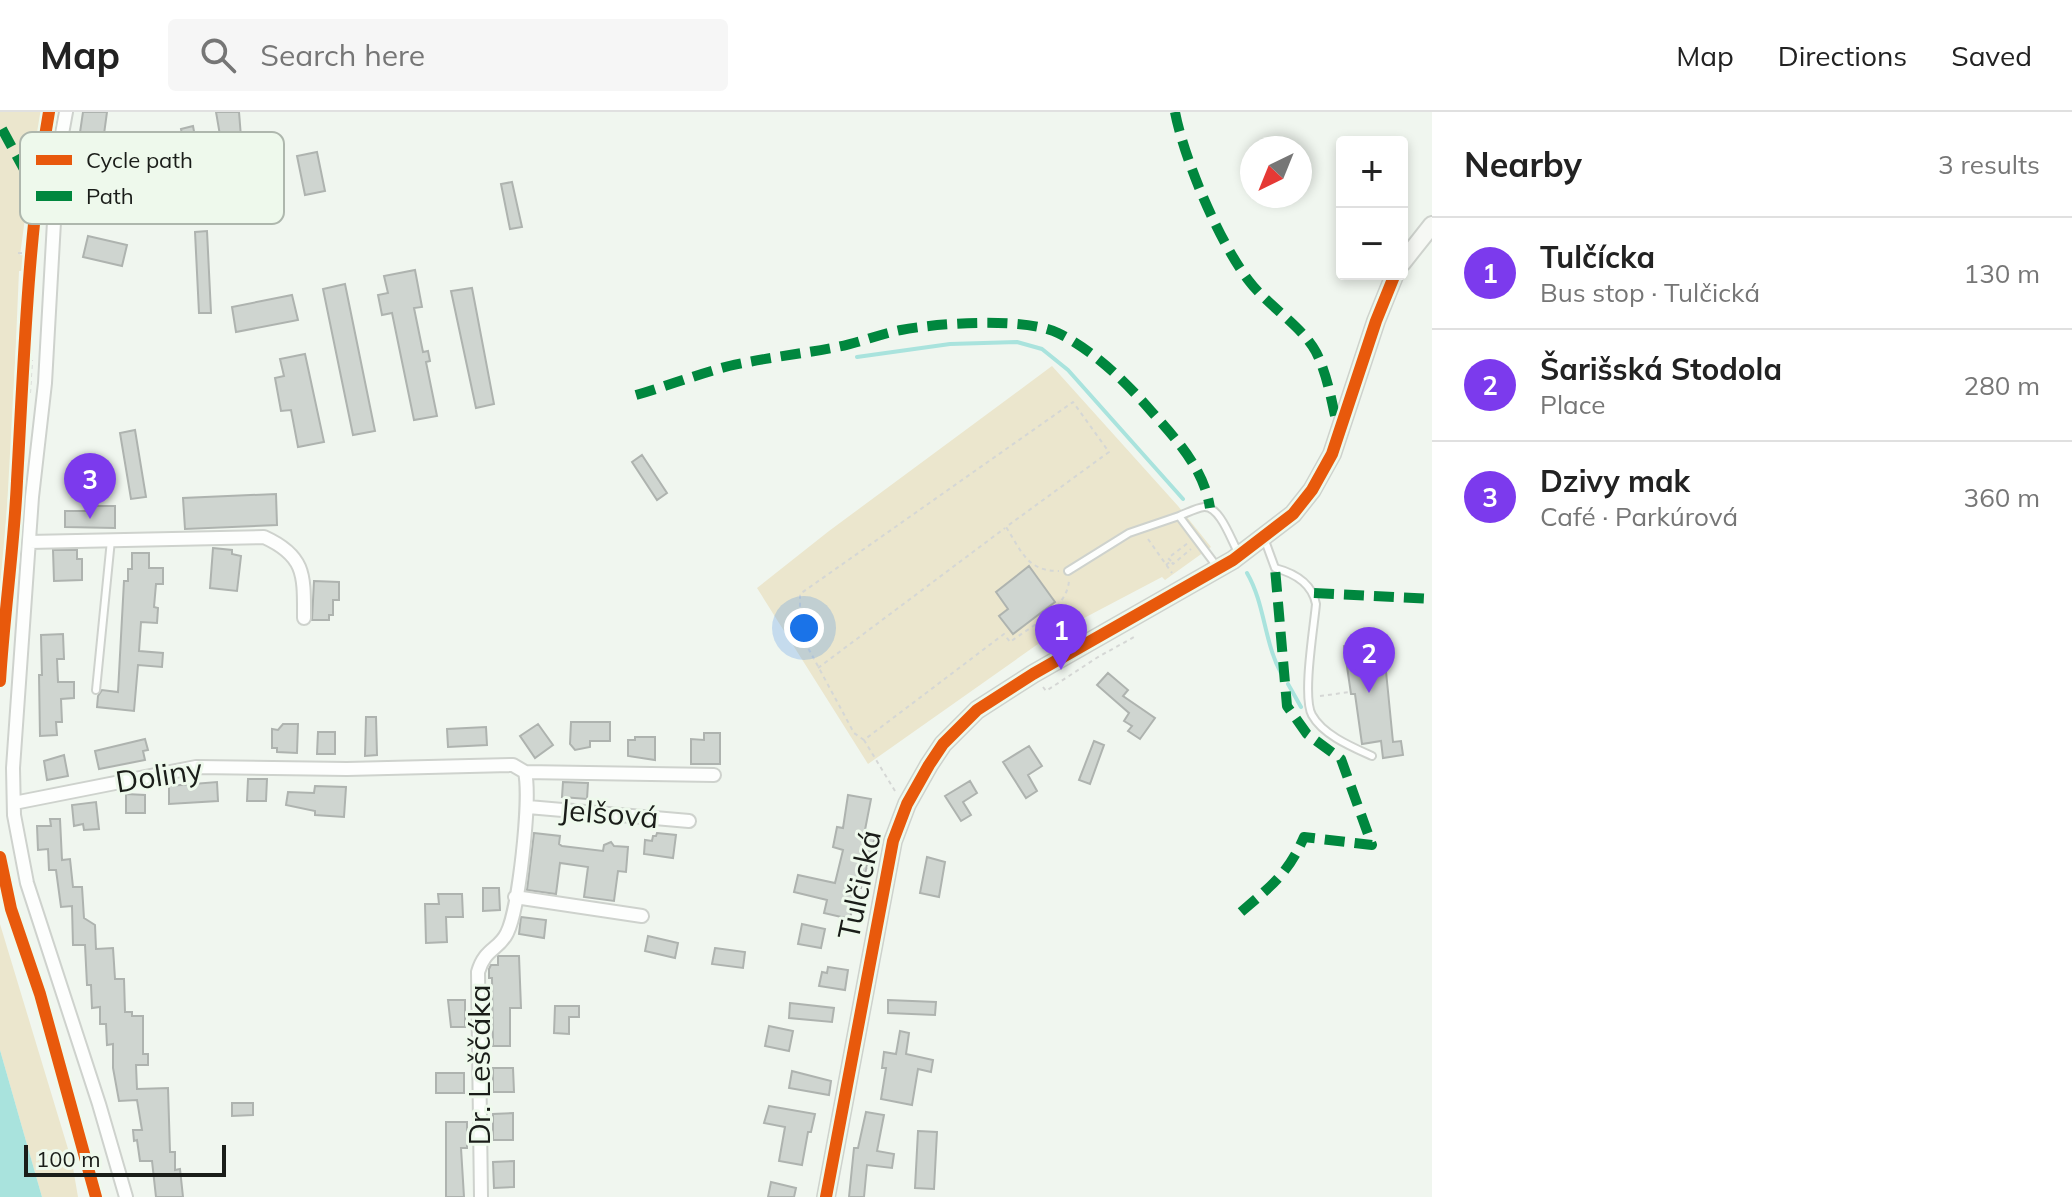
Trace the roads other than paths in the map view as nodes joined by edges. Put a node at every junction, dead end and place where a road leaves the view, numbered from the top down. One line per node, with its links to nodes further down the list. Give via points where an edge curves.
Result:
1 (66, 112): 2 (street)
2 (62, 132)
3 (54, 224): 10 (street)
4 (1432, 225): 5 (street)
5 (1408, 254)
6 (1392, 280): 8 (street, Tulčická, via 1326,467 1302,503)
7 (1179, 516): 11 (lane); 11 (lane, via 1210,508 1218,516); 12 (lane, via 1141,528)
8 (1264, 538): 11 (street, Tulčická); 15 (lane, via 1275,568 1299,578 1314,593 1308,697 1312,715 1331,734)
9 (111, 540): 10 (street); 13 (street, via 264,537 290,550 299,563); 14 (lane)
10 (29, 542): 18 (street)
11 (1230, 561): 25 (street, Tulčická, via 991,699 936,755 907,804 893,841)
12 (1068, 571)
13 (304, 618)
14 (96, 690)
15 (1372, 756)
16 (525, 772): 17 (street, Doliny); 18 (street, Doliny, via 513,765 196,767); 19 (street, Dr. Leščáka)
17 (714, 775)
18 (14, 803): 23 (street, via 27,883)
19 (528, 807): 20 (street, Jelšová); 21 (street, Dr. Leščáka)
20 (689, 821)
21 (515, 897): 22 (street); 24 (street, Dr. Leščáka, via 507,932 482,959 478,972)
22 (642, 916)
23 (126, 1197)
24 (481, 1197)
25 (826, 1197)

